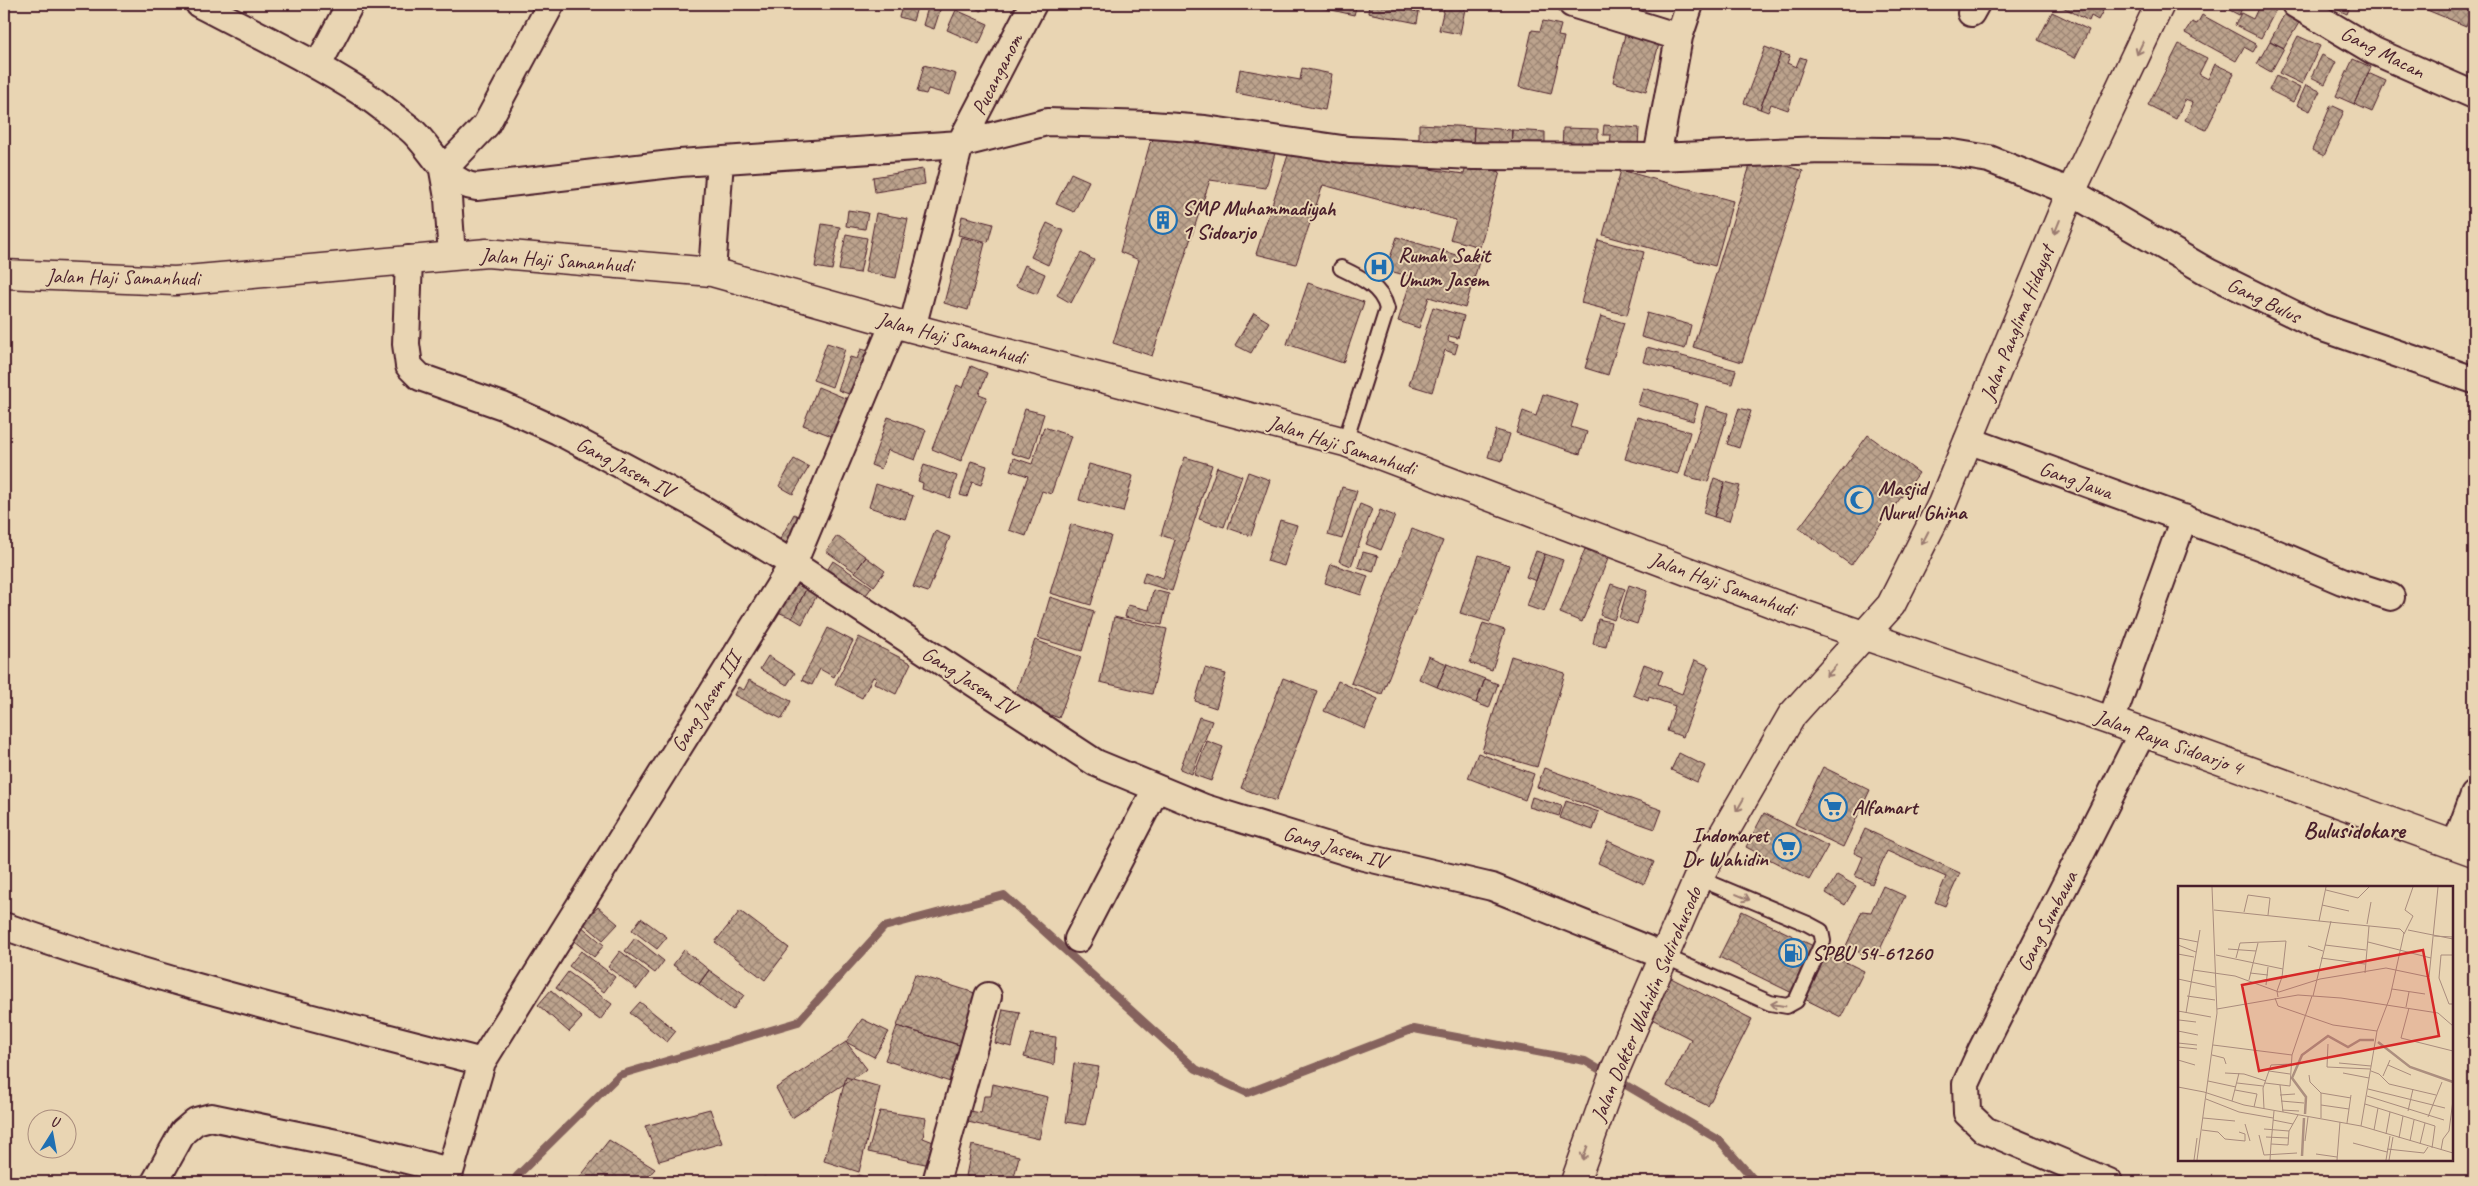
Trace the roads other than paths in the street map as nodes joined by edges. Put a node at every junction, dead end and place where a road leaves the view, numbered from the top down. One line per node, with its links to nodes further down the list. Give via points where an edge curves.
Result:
1 (199, 4): 10 (street)
2 (350, 4): 10 (street)
3 (551, 4): 15 (street, via 486,125)
4 (1033, 4): 12 (street, Pucanganom)
5 (1572, 4): 9 (street)
6 (1690, 4): 9 (street)
7 (2160, 4): 16 (street, Jalan Panglima Hidayat, one-way to 16)
8 (2295, 4): 11 (street, Gang Macan, via 2374,51)
9 (1679, 37): 13 (street)
10 (318, 65): 15 (street, via 419,136)
11 (2474, 95)
12 (960, 144): 13 (street, Gang Bulus, via 1057,122 1205,129 1349,150 1473,156); 14 (street, Gang Bulus); 22 (street, Pucanganom)
13 (1657, 157): 16 (street, Gang Bulus, via 1821,150 1947,152 1989,159)
14 (720, 161): 15 (street, Gang Bulus, via 476,187); 20 (street)
15 (443, 170): 17 (street)
16 (2071, 192): 23 (street, Gang Bulus, via 2208,272 2320,327); 24 (street, Jalan Panglima Hidayat, one-way to 24)
17 (452, 256): 18 (street, Jalan Haji Samanhudi); 20 (street, Jalan Haji Samanhudi, via 488,253)
18 (409, 258): 21 (street, Jalan Haji Samanhudi, via 175,281); 27 (street, Gang Jasem IV, via 406,344 409,366 420,376 504,406 558,430 698,506)
19 (1341, 268): 25 (lane, via 1363,278 1385,298 1388,309)
20 (712, 272): 22 (street, Jalan Haji Samanhudi)
21 (4, 274)
22 (903, 325): 25 (street, Jalan Haji Samanhudi); 27 (street, Gang Jasem III)
23 (2472, 380)
24 (1968, 440): 26 (street, Gang Jawa); 29 (street, Jalan Panglima Hidayat, one-way to 29, via 1942,504 1891,605)
25 (1345, 442): 29 (street, Jalan Haji Samanhudi)
26 (2184, 518): 28 (street, Gang Jawa, via 2342,582); 30 (street)
27 (793, 564): 32 (street, Gang Jasem IV, via 1096,763); 40 (street, Gang Jasem III)
28 (2391, 597)
29 (1863, 635): 30 (street, Jalan Raya Sidoarjo 4); 35 (street, Jalan Dokter Wahidin Sudirohusodo, one-way to 35, via 1792,715)
30 (2111, 721): 31 (street, Jalan Raya Sidoarjo 4)
31 (2142, 733): 34 (street, Jalan Raya Sidoarjo 4); 45 (street, Gang Sumbawa, via 1966,1084 1967,1113 1985,1130)
32 (1156, 789): 37 (street); 38 (street, Gang Jasem IV, via 1205,808 1364,857 1492,887)
33 (2474, 795): 34 (street)
34 (2465, 848)
35 (1698, 878): 38 (street, Jalan Dokter Wahidin Sudirohusodo); 38 (lane, one-way to 38, via 1808,924 1821,931 1823,941 1796,1001 1787,1006 1770,1003)
36 (4, 926): 40 (street, via 60,946 247,1000)
37 (1078, 939)
38 (1664, 956): 44 (street, Jalan Dokter Wahidin Sudirohusodo, one-way to 44, via 1615,1070)
39 (988, 996): 43 (street)
40 (482, 1062): 41 (street, Gang Jasem III)
41 (449, 1177): 42 (street, via 351,1146 212,1117 196,1121 183,1132)
42 (155, 1182)
43 (936, 1182)
44 (1575, 1182)
45 (2109, 1182)

